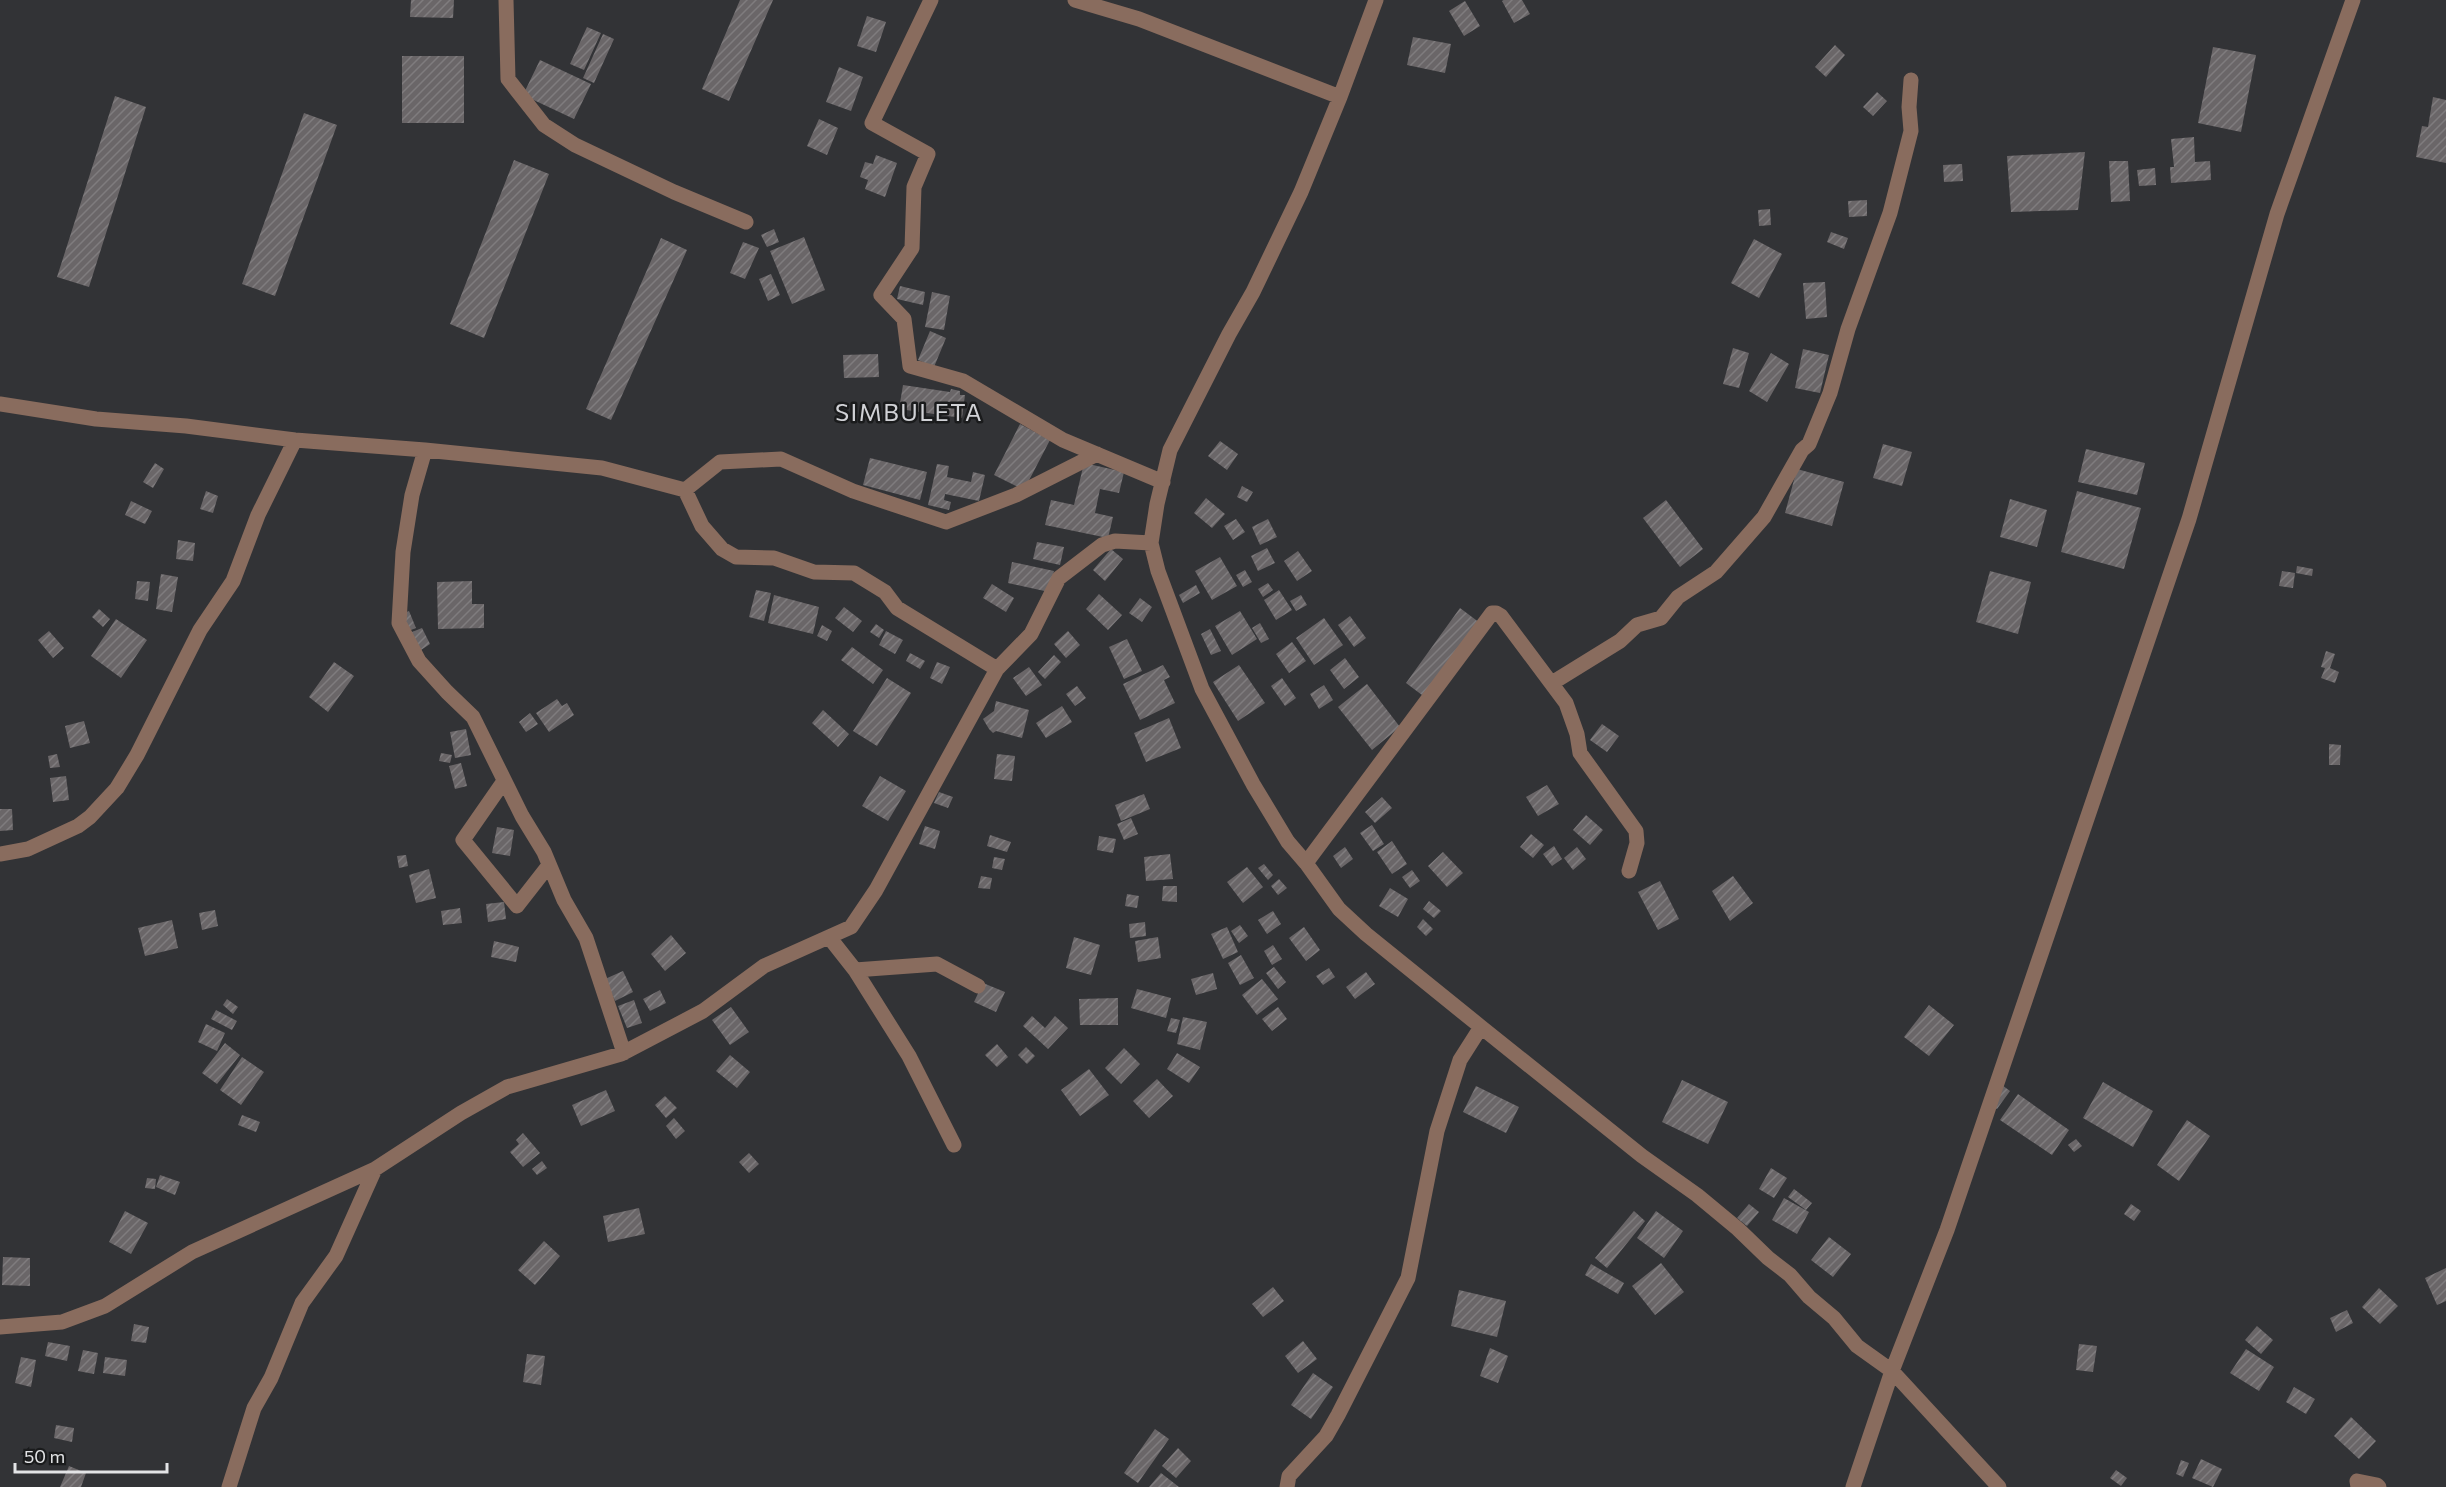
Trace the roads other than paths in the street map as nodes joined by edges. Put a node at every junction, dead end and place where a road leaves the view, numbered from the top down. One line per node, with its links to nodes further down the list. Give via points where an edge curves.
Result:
1 (506, 0): 8 (street, via 508,79 544,125 674,192)
2 (931, 0): 12 (street, via 872,123 928,154 914,187 912,248 881,295 904,319 910,366 963,381 1063,440)
3 (1075, 0): 7 (street, via 1139,19)
4 (1376, 0): 7 (street)
5 (2354, 0): 31 (street, via 2277,214 2189,519 1947,1230)
6 (1911, 80): 17 (street, via 1911,131 1890,213 1809,444 1764,517 1716,572 1678,597 1661,618 1637,625 1620,641)
7 (1340, 97): 13 (street, via 1253,292 1170,450)
8 (746, 222)
9 (0, 404): 10 (street, via 96,419)
10 (295, 440): 11 (street); 19 (street, via 258,515 233,581 200,630 138,755 117,788 78,826 28,849)
11 (425, 450): 14 (street, via 602,468); 18 (street, via 412,495 403,552 399,623 419,661 473,717)
12 (1097, 454): 13 (street); 14 (street, via 1016,495 946,522 853,491 781,459 720,462)
13 (1163, 482): 15 (street)
14 (685, 490): 16 (street, via 702,526 722,549 736,557 774,558 814,572 854,573 885,592 897,608)
15 (1151, 543): 16 (street, via 1115,541 1102,545 1059,578 1031,634); 20 (street, via 1202,689 1253,784 1288,842)
16 (997, 669): 23 (street, via 876,890 851,927)
17 (1552, 683): 20 (street, via 1501,616 1492,613); 22 (street, via 1571,713 1580,753 1636,831)
18 (504, 781): 21 (street); 21 (street, via 463,840 517,906)
19 (0, 854)
20 (1306, 862): 26 (street, via 1339,909)
21 (549, 865): 27 (street, via 586,938)
22 (1629, 871)
23 (829, 937): 24 (street); 27 (street, via 764,966 703,1011)
24 (855, 970): 25 (street, via 937,964); 28 (street, via 909,1056)
25 (978, 986)
26 (1481, 1027): 31 (street, via 1738,1229 1834,1317 1857,1346); 33 (street, via 1460,1060 1437,1131 1408,1278 1326,1436 1289,1476)
27 (624, 1053): 29 (street, via 507,1088)
28 (954, 1145)
29 (375, 1169): 30 (street, via 202,1247 94,1310 62,1322); 32 (street, via 336,1256 302,1303 254,1408)
30 (0, 1327)
31 (1892, 1371): 34 (street); 35 (street)
32 (229, 1487)
33 (1287, 1487)
34 (1853, 1487)
35 (1999, 1487)
36 (2358, 1487): 37 (street, via 2357,1481)
37 (2379, 1487)

